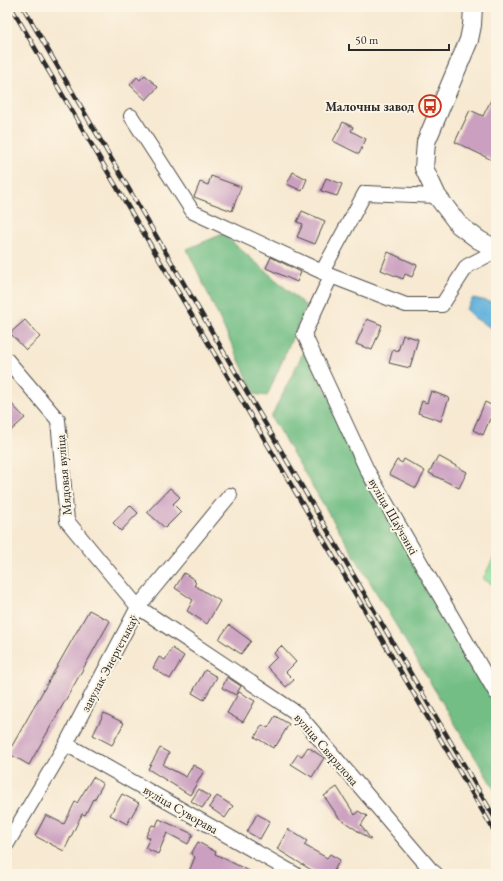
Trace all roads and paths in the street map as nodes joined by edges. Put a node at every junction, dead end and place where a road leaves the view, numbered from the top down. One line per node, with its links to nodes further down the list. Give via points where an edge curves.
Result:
1 (473, 7): 3 (street, via 468,40 426,142 424,168)
2 (131, 116): 5 (street, via 192,212)
3 (436, 196): 4 (street, via 459,225); 5 (street, via 365,193)
4 (496, 250): 5 (street, via 466,266 442,305 406,305)
5 (327, 274): 9 (street, вуліца Шаўчэнкі, via 304,334 367,470)
6 (7, 360): 8 (street, Мядовая вуліца, via 58,420 67,521)
7 (230, 495): 8 (street, завулак Энергетыкаў)
8 (138, 606): 10 (street, завулак Энергетыкаў); 13 (street, вуліца Свярдлова, via 298,714)
9 (496, 692)
10 (66, 744): 11 (street, завулак Энергетыкаў); 12 (street, вуліца Суворава)
11 (7, 844)
12 (295, 874)
13 (436, 874)

